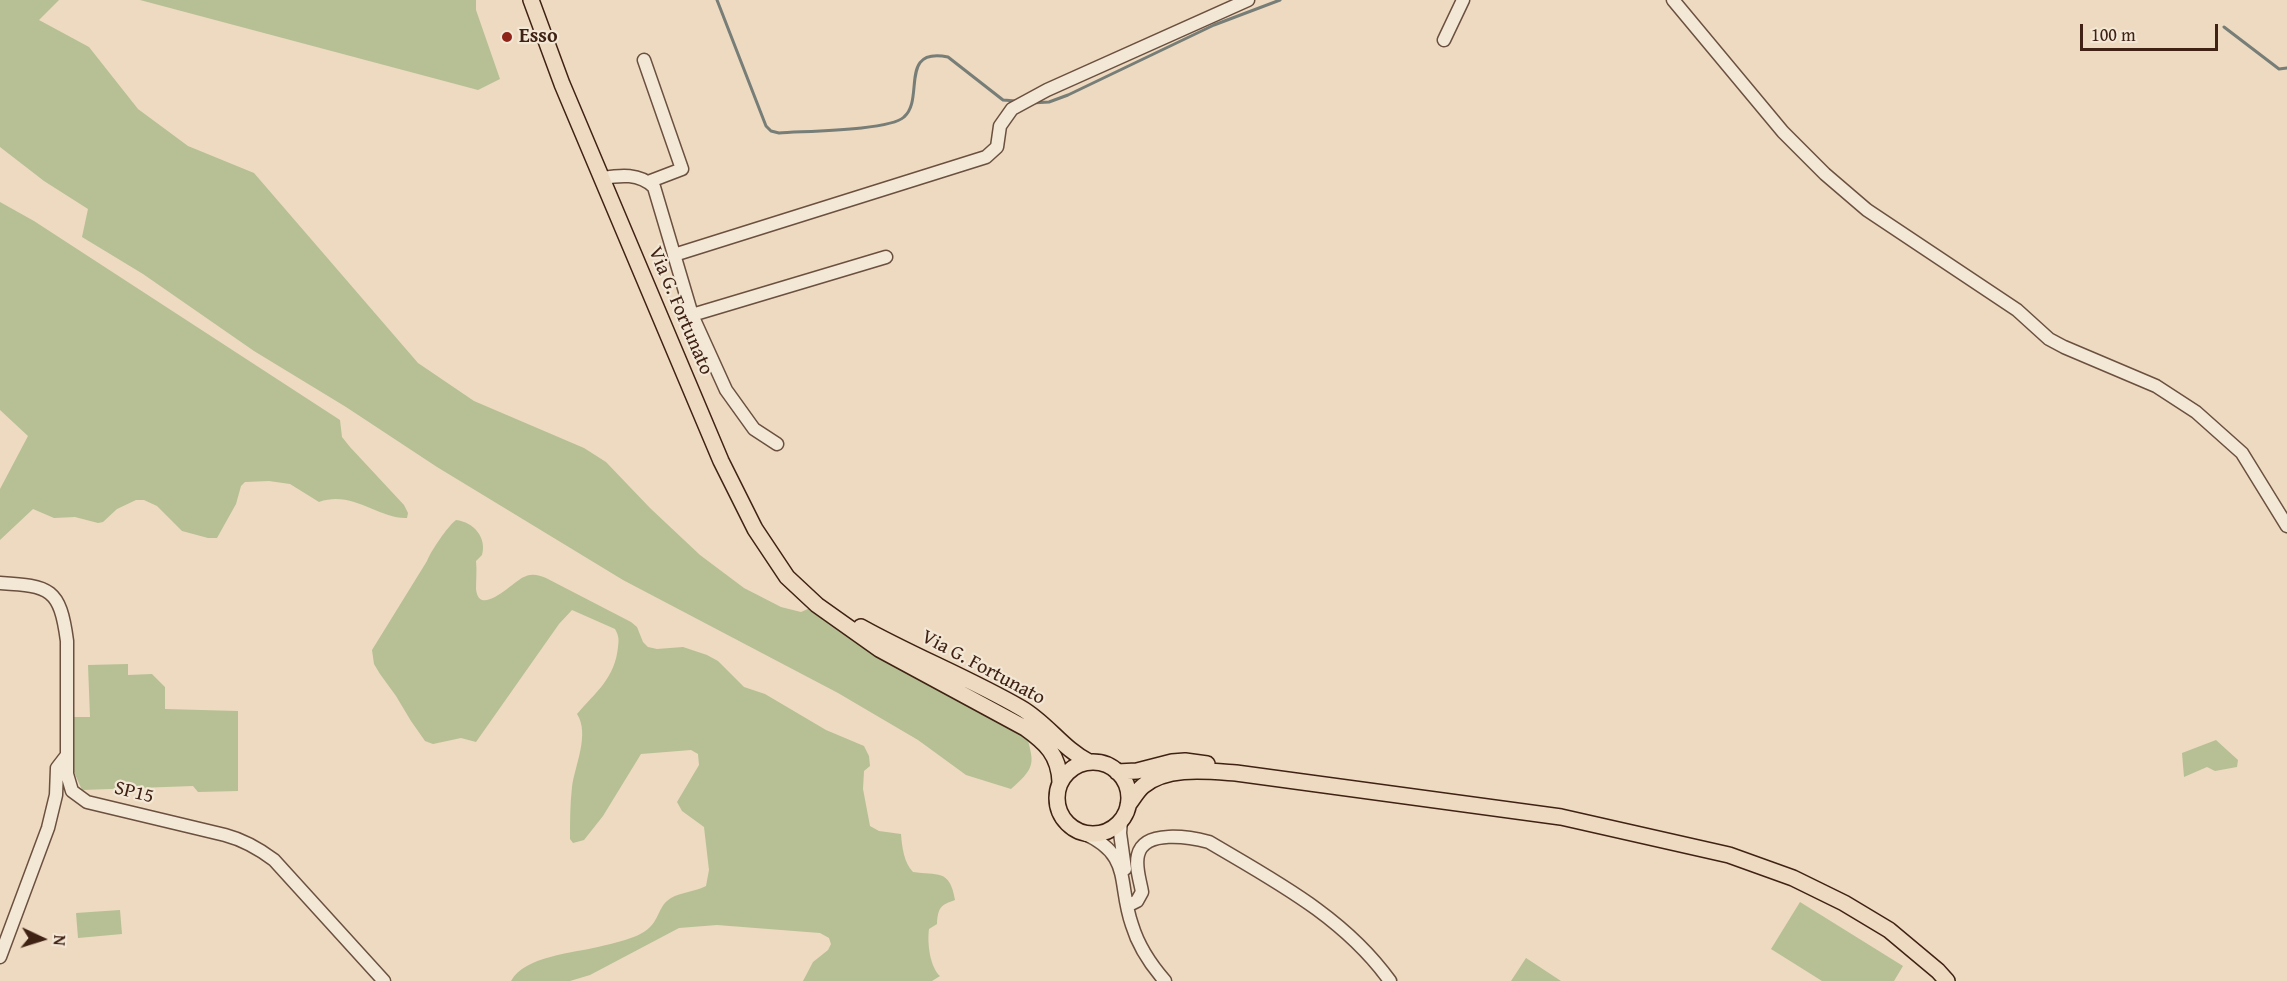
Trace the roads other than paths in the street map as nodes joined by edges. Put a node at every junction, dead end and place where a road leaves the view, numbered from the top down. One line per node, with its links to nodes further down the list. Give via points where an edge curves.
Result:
1 (520, 0): 8 (main road)
2 (531, 0): 8 (main road)
3 (1248, 0): 11 (street, via 1016,106 1000,126 997,147 986,157)
4 (1463, 0): 6 (street)
5 (1673, 0): 15 (street, via 1783,132 1833,181 1867,210 2017,310 2049,339 2156,386 2196,412 2242,453)
6 (1444, 40)
7 (644, 60): 10 (street, via 682,169)
8 (562, 84): 9 (main road, Via G. Fortunato)
9 (602, 178): 10 (street, via 622,174); 16 (main road, Via G. Fortunato, via 721,461)
10 (648, 182): 11 (street, via 654,187)
11 (674, 255): 13 (street)
12 (886, 257): 13 (street)
13 (692, 315): 14 (street, via 726,390 754,429)
14 (777, 444)
15 (2287, 526)
16 (769, 550): 19 (main road, Via G. Fortunato, via 843,616 1022,708); 22 (main road, Via G. Fortunato, via 787,577 841,623 879,649 1036,736 1055,755)
17 (0, 583): 18 (street, SP15, via 36,585 51,593 64,620)
18 (67, 754): 28 (street, via 57,768 56,795 48,828); 29 (street, SP15, via 72,790 87,802 243,840 274,860)
19 (1089, 762): 20 (main road, via 1107,765); 22 (main road, via 1072,768)
20 (1117, 772): 21 (main road, via 1185,761); 23 (main road, via 1128,790)
21 (1236, 773): 23 (main road, via 1180,772 1162,777 1143,786); 32 (main road, via 1561,817 1728,855 1793,878 1844,903 1889,930)
22 (1060, 782): 25 (main road, via 1059,812 1068,824)
23 (1128, 805): 24 (main road)
24 (1121, 820): 25 (main road, via 1104,832); 26 (street)
25 (1083, 833): 26 (street, via 1111,849)
26 (1125, 891): 27 (street)
27 (1127, 906): 30 (street, via 1141,945); 31 (street, via 1137,901 1142,892 1136,866 1140,846 1155,838 1209,842 1315,906 1358,943)
28 (0, 957)
29 (384, 981)
30 (1165, 981)
31 (1390, 981)
32 (1947, 981)

